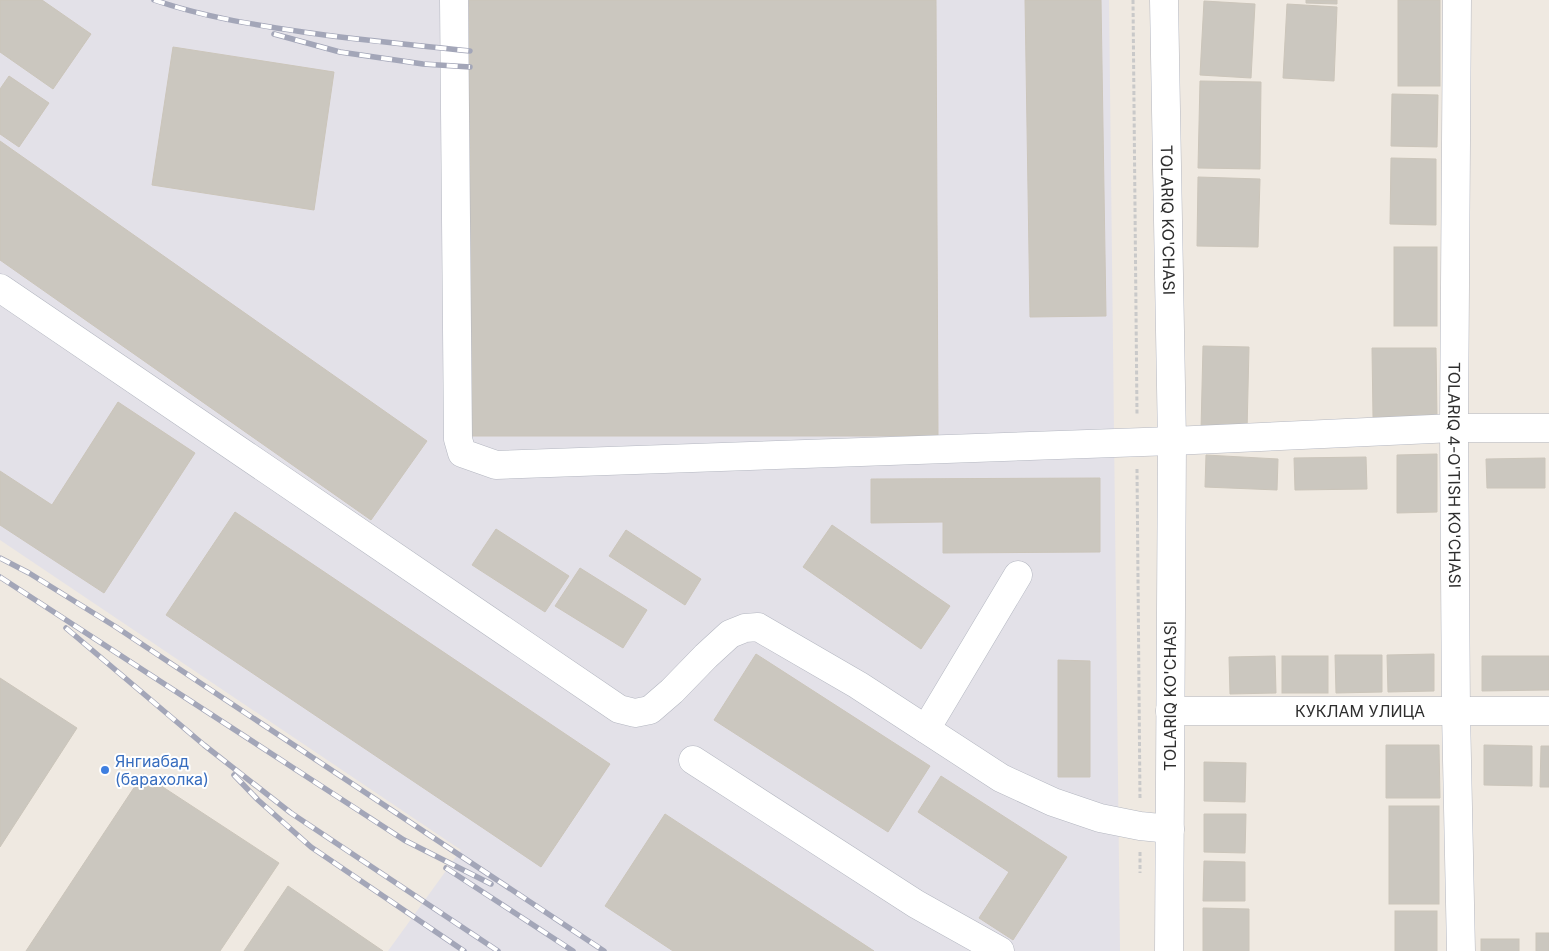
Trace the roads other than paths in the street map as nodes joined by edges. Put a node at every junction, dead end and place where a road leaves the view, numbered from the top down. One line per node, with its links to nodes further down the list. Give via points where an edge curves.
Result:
1 (454, 0): 7 (street, via 458,439 462,453 496,465)
2 (1164, 0): 7 (street, TOLARIQ KO'CHASI)
3 (1457, 0): 5 (street, TOLARIQ 4-O'TISH KO'CHASI)
4 (0, 288): 12 (street, via 619,709 635,713 650,710 730,634 758,627)
5 (1454, 428): 6 (street); 7 (street); 11 (street, TOLARIQ 4-O'TISH KO'CHASI)
6 (1549, 428)
7 (1172, 441): 9 (street, TOLARIQ KO'CHASI)
8 (1018, 575): 12 (street)
9 (1170, 711): 11 (street, КУКЛАМ УЛИЦА); 14 (street, TOLARIQ KO'CHASI)
10 (1549, 711): 11 (street, КУКЛАМ УЛИЦА)
11 (1456, 712): 17 (street, TOLARIQ 4-O'TISH KO'CHASI)
12 (926, 729): 14 (street, via 1001,778 1053,802 1100,818)
13 (693, 760): 15 (street, via 916,904)
14 (1170, 828): 16 (street, TOLARIQ KO'CHASI)
15 (1000, 951)
16 (1169, 951)
17 (1461, 951)

